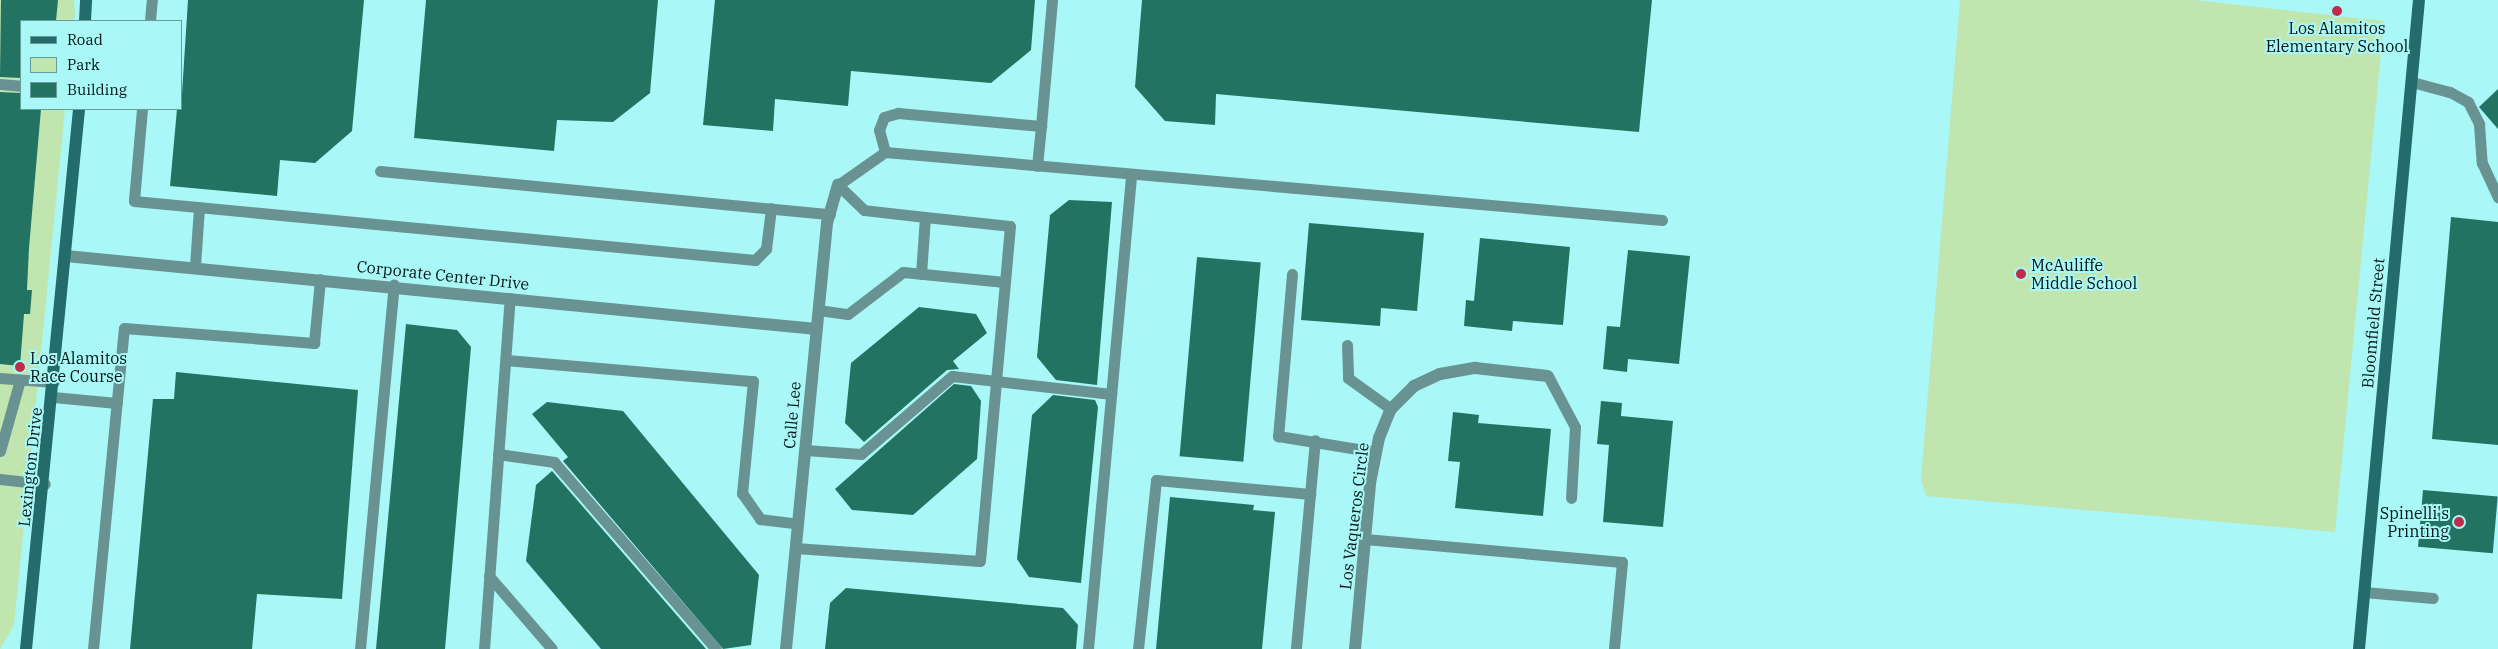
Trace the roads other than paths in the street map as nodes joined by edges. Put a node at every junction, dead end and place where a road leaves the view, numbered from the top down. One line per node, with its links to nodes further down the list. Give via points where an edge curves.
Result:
1 (86, 0): 5 (street)
2 (152, 0): 6 (lane)
3 (1052, 0): 12 (lane)
4 (2419, 0): 7 (street, Bloomfield Street)
5 (86, 20)
6 (150, 20)
7 (2412, 82): 18 (lane, via 2450,92 2468,102 2479,124 2482,163); 58 (street, Bloomfield Street)
8 (0, 84): 9 (lane)
9 (20, 86)
10 (79, 110): 24 (street, Lexington Drive)
11 (142, 110): 19 (lane, via 134,201)
12 (1041, 126): 13 (lane, via 898,113 884,117 879,130); 14 (lane)
13 (885, 152): 14 (lane); 17 (lane)
14 (1037, 166): 16 (lane)
15 (380, 171): 20 (lane)
16 (1131, 174): 23 (lane); 41 (lane)
17 (838, 185): 21 (street, Calle Lee); 22 (lane, via 864,210)
18 (2498, 197)
19 (199, 207): 20 (lane, via 755,260 766,249); 25 (lane)
20 (771, 208): 21 (lane)
21 (830, 214): 32 (street, Calle Lee)
22 (925, 217): 26 (lane); 29 (lane, via 1010,226)
23 (1662, 220)
24 (66, 256): 25 (street, Corporate Center Drive); 39 (street, Lexington Drive)
25 (195, 266): 28 (street, Corporate Center Drive)
26 (921, 274): 29 (lane); 32 (lane, via 903,272 848,314)
27 (1292, 274): 45 (lane, via 1278,436)
28 (320, 279): 30 (street, Corporate Center Drive); 43 (lane, via 314,342 124,328)
29 (1005, 282): 40 (lane)
30 (394, 285): 31 (street, Corporate Center Drive); 62 (lane)
31 (510, 298): 33 (street, Corporate Center Drive); 35 (lane)
32 (818, 310): 33 (street, Calle Lee)
33 (816, 329): 46 (street, Calle Lee)
34 (1347, 345): 44 (lane, via 1348,378)
35 (506, 360): 49 (lane); 54 (lane, via 753,381 742,493 760,518)
36 (1548, 376): 44 (street, Los Vaqueros Circle, via 1484,368 1440,374 1414,386); 53 (lane, via 1575,427)
37 (0, 378): 38 (lane)
38 (20, 380): 39 (lane); 47 (lane)
39 (54, 382): 42 (street, Lexington Drive)
40 (996, 382): 41 (lane); 46 (lane, via 952,376 861,454); 56 (lane, via 980,561)
41 (1111, 394): 67 (lane)
42 (53, 397): 43 (lane); 51 (street, Lexington Drive)
43 (117, 403): 61 (lane)
44 (1391, 409): 48 (street, Los Vaqueros Circle)
45 (1314, 440): 48 (lane); 52 (lane)
46 (804, 450): 54 (street, Calle Lee)
47 (0, 452)
48 (1376, 452): 55 (street, Los Vaqueros Circle)
49 (498, 454): 57 (lane); 65 (lane, via 554,462)
50 (0, 478): 51 (lane)
51 (45, 484): 60 (street, Lexington Drive)
52 (1310, 494): 68 (lane, via 1156,480); 69 (lane)
53 (1571, 498)
54 (798, 524): 56 (street, Calle Lee)
55 (1365, 539): 70 (street, Los Vaqueros Circle); 71 (lane, via 1622,562)
56 (795, 548): 66 (street, Calle Lee)
57 (489, 576): 63 (lane); 64 (lane)
58 (2364, 592): 59 (lane); 72 (street, Bloomfield Street)
59 (2432, 598)
60 (26, 649)
61 (93, 649)
62 (360, 649)
63 (484, 649)
64 (552, 649)
65 (716, 649)
66 (786, 649)
67 (1088, 649)
68 (1138, 649)
69 (1296, 649)
70 (1356, 649)
71 (1614, 649)
72 (2359, 649)

